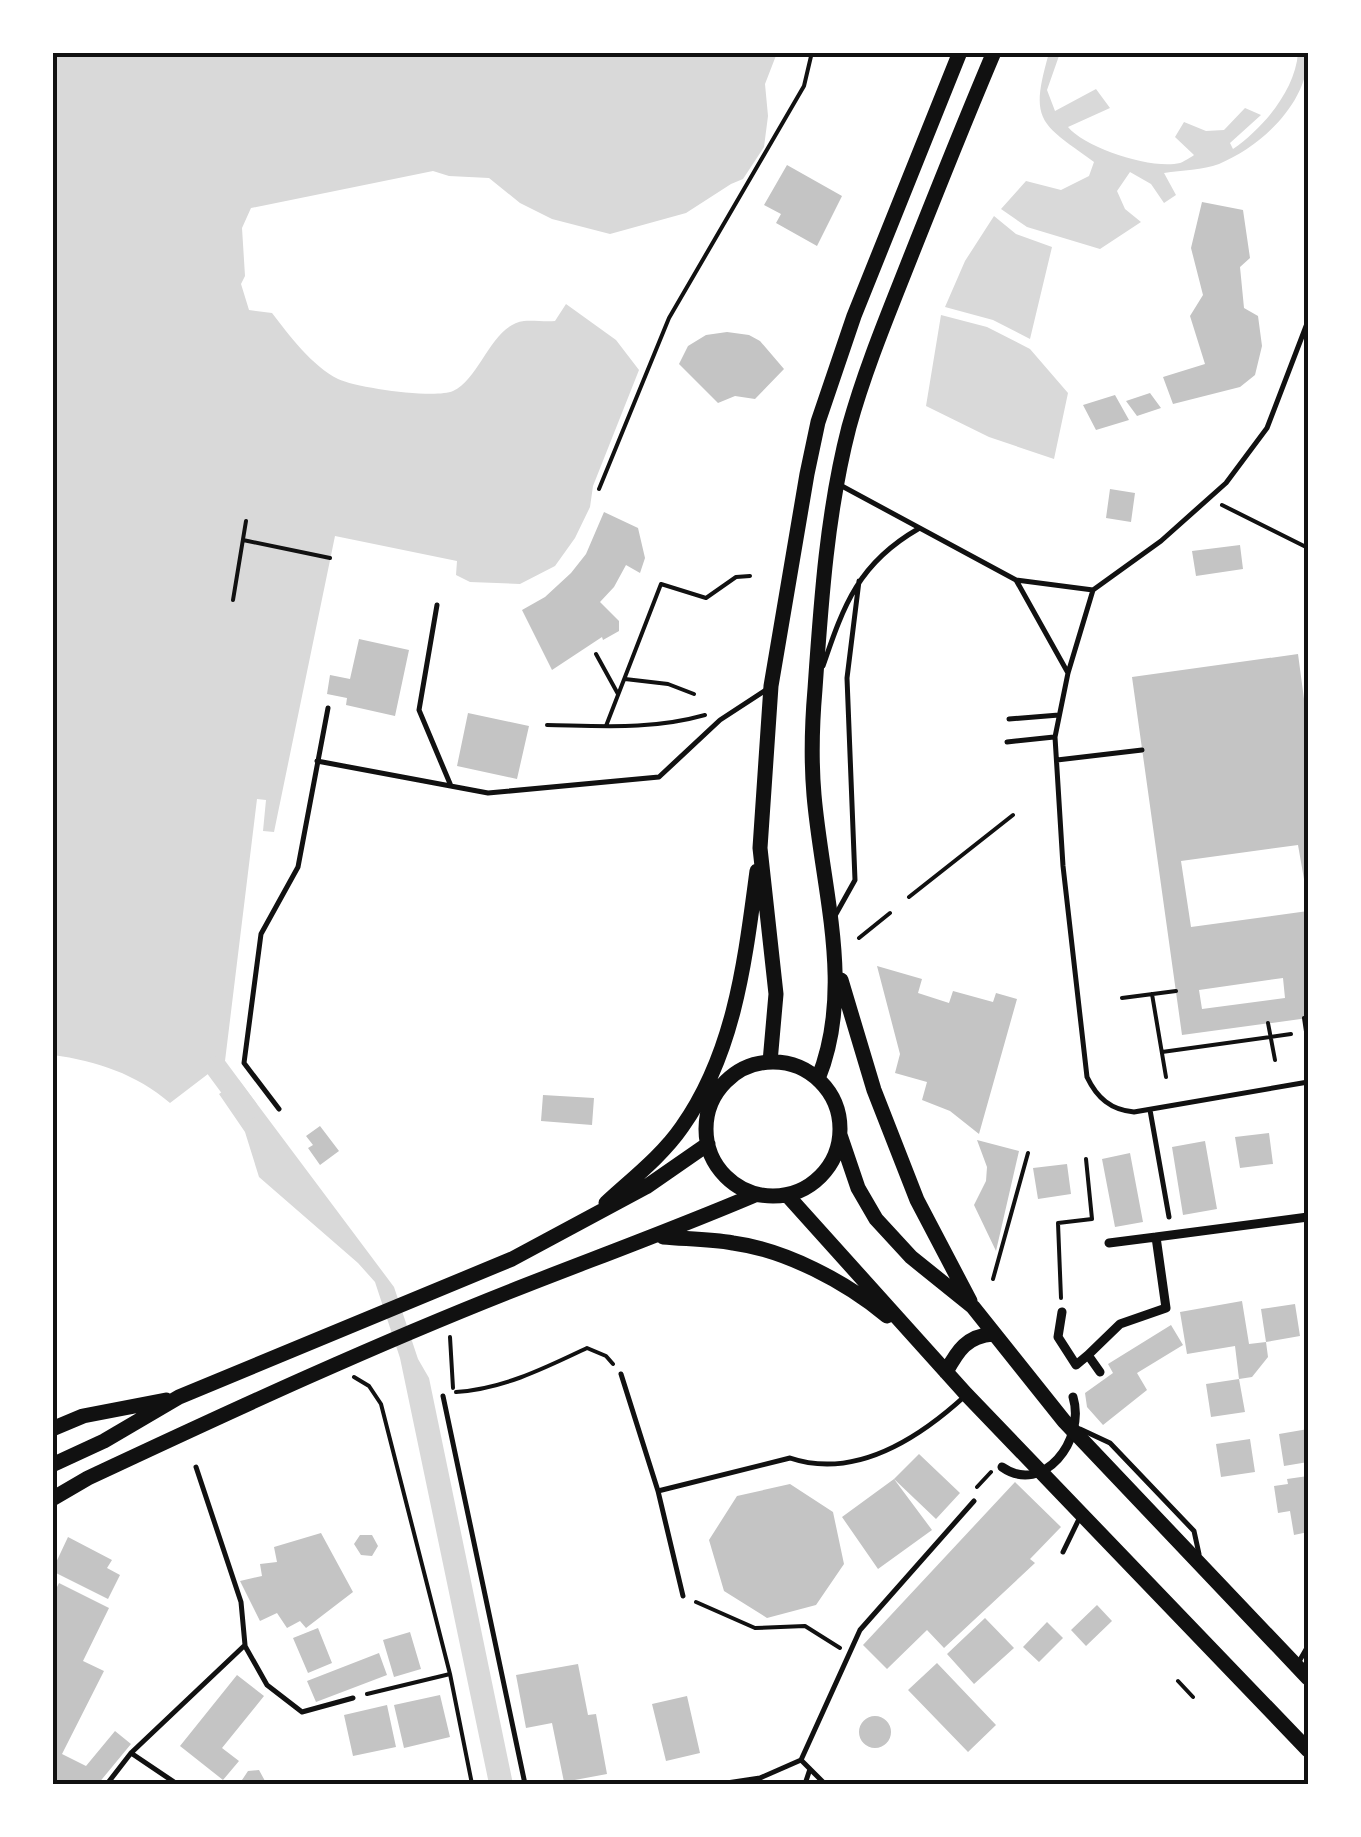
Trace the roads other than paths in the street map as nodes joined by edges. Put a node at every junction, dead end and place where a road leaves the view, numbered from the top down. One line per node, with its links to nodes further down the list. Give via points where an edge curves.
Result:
1 (960, 52): 11 (main road, via 818,422)
2 (994, 52): 4 (main road, via 884,324)
3 (1308, 320): 8 (lane, via 1266,428 1226,482)
4 (836, 483): 5 (lane); 12 (main road)
5 (918, 530): 6 (lane); 7 (lane, via 881,554)
6 (1016, 580): 8 (lane); 10 (lane)
7 (859, 581): 12 (lane); 23 (lane, via 848,678 855,880)
8 (1093, 590): 10 (lane)
9 (437, 605): 21 (lane, via 420,710)
10 (1068, 674): 14 (lane)
11 (771, 686): 21 (lane, via 720,720 660,777 488,793); 22 (main road)
12 (814, 692): 23 (main road, via 814,793)
13 (328, 708): 20 (lane)
14 (1059, 715): 15 (lane); 16 (lane)
15 (1009, 719)
16 (1055, 737): 17 (lane); 19 (lane)
17 (1007, 742)
18 (1142, 750): 19 (lane)
19 (1056, 760): 29 (lane, via 1087,1076 1104,1102 1119,1110)
20 (317, 761): 21 (lane); 28 (lane, via 298,867 260,934 244,1063)
21 (451, 786)
22 (760, 848): 25 (main road, via 776,994); 36 (main road, via 741,987 724,1044 683,1126)
23 (830, 926): 24 (main road)
24 (835, 957): 26 (main road, via 836,1018); 40 (main road, via 895,1145)
25 (770, 1062): 26 (main road); 31 (main road, via 725,1082 708,1110)
26 (818, 1078): 30 (main road, via 836,1104)
27 (1308, 1082): 29 (lane)
28 (279, 1109)
29 (1150, 1110): 34 (lane)
30 (840, 1135): 33 (main road, via 829,1167); 40 (main road, via 876,1219)
31 (708, 1144): 32 (main road, via 732,1183); 36 (main road)
32 (758, 1194): 33 (main road); 37 (main road)
33 (787, 1195): 44 (main road)
34 (1169, 1217)
35 (1308, 1218): 38 (street)
36 (588, 1220): 49 (main road, via 512,1259)
37 (659, 1237): 47 (main road, via 736,1243 834,1280 876,1307); 56 (main road, via 448,1318)
38 (1156, 1237): 39 (street); 43 (street, via 1166,1308 1120,1324)
39 (1108, 1243)
40 (973, 1307): 42 (main road)
41 (1062, 1312): 43 (street, via 1058,1337 1076,1365)
42 (993, 1334): 44 (main road, via 960,1348); 63 (main road, via 1064,1421)
43 (1088, 1355): 45 (street)
44 (946, 1372): 47 (main road)
45 (1100, 1372)
46 (620, 1374): 55 (lane)
47 (966, 1394): 55 (lane, via 914,1437 878,1454 838,1465 790,1458); 58 (main road)
48 (443, 1396): 71 (lane)
49 (180, 1397): 51 (main road, via 83,1416); 52 (main road)
50 (1073, 1398): 54 (street, via 1076,1430 1064,1455 1027,1476)
51 (52, 1429)
52 (52, 1465)
53 (196, 1467): 61 (lane, via 240,1602)
54 (997, 1468)
55 (658, 1491): 60 (lane)
56 (52, 1499)
57 (974, 1501): 67 (lane, via 860,1630)
58 (1082, 1514): 59 (lane); 65 (main road)
59 (1063, 1552)
60 (683, 1596)
61 (245, 1645): 64 (lane, via 267,1685 302,1712); 66 (lane)
62 (1308, 1646): 63 (lane)
63 (1303, 1672)
64 (353, 1698)
65 (1308, 1750)
66 (131, 1754): 69 (lane); 70 (lane)
67 (801, 1760): 68 (lane); 72 (lane, via 760,1778)
68 (810, 1769): 73 (lane); 74 (lane)
69 (107, 1784)
70 (177, 1784)
71 (525, 1784)
72 (720, 1784)
73 (804, 1784)
74 (824, 1784)

